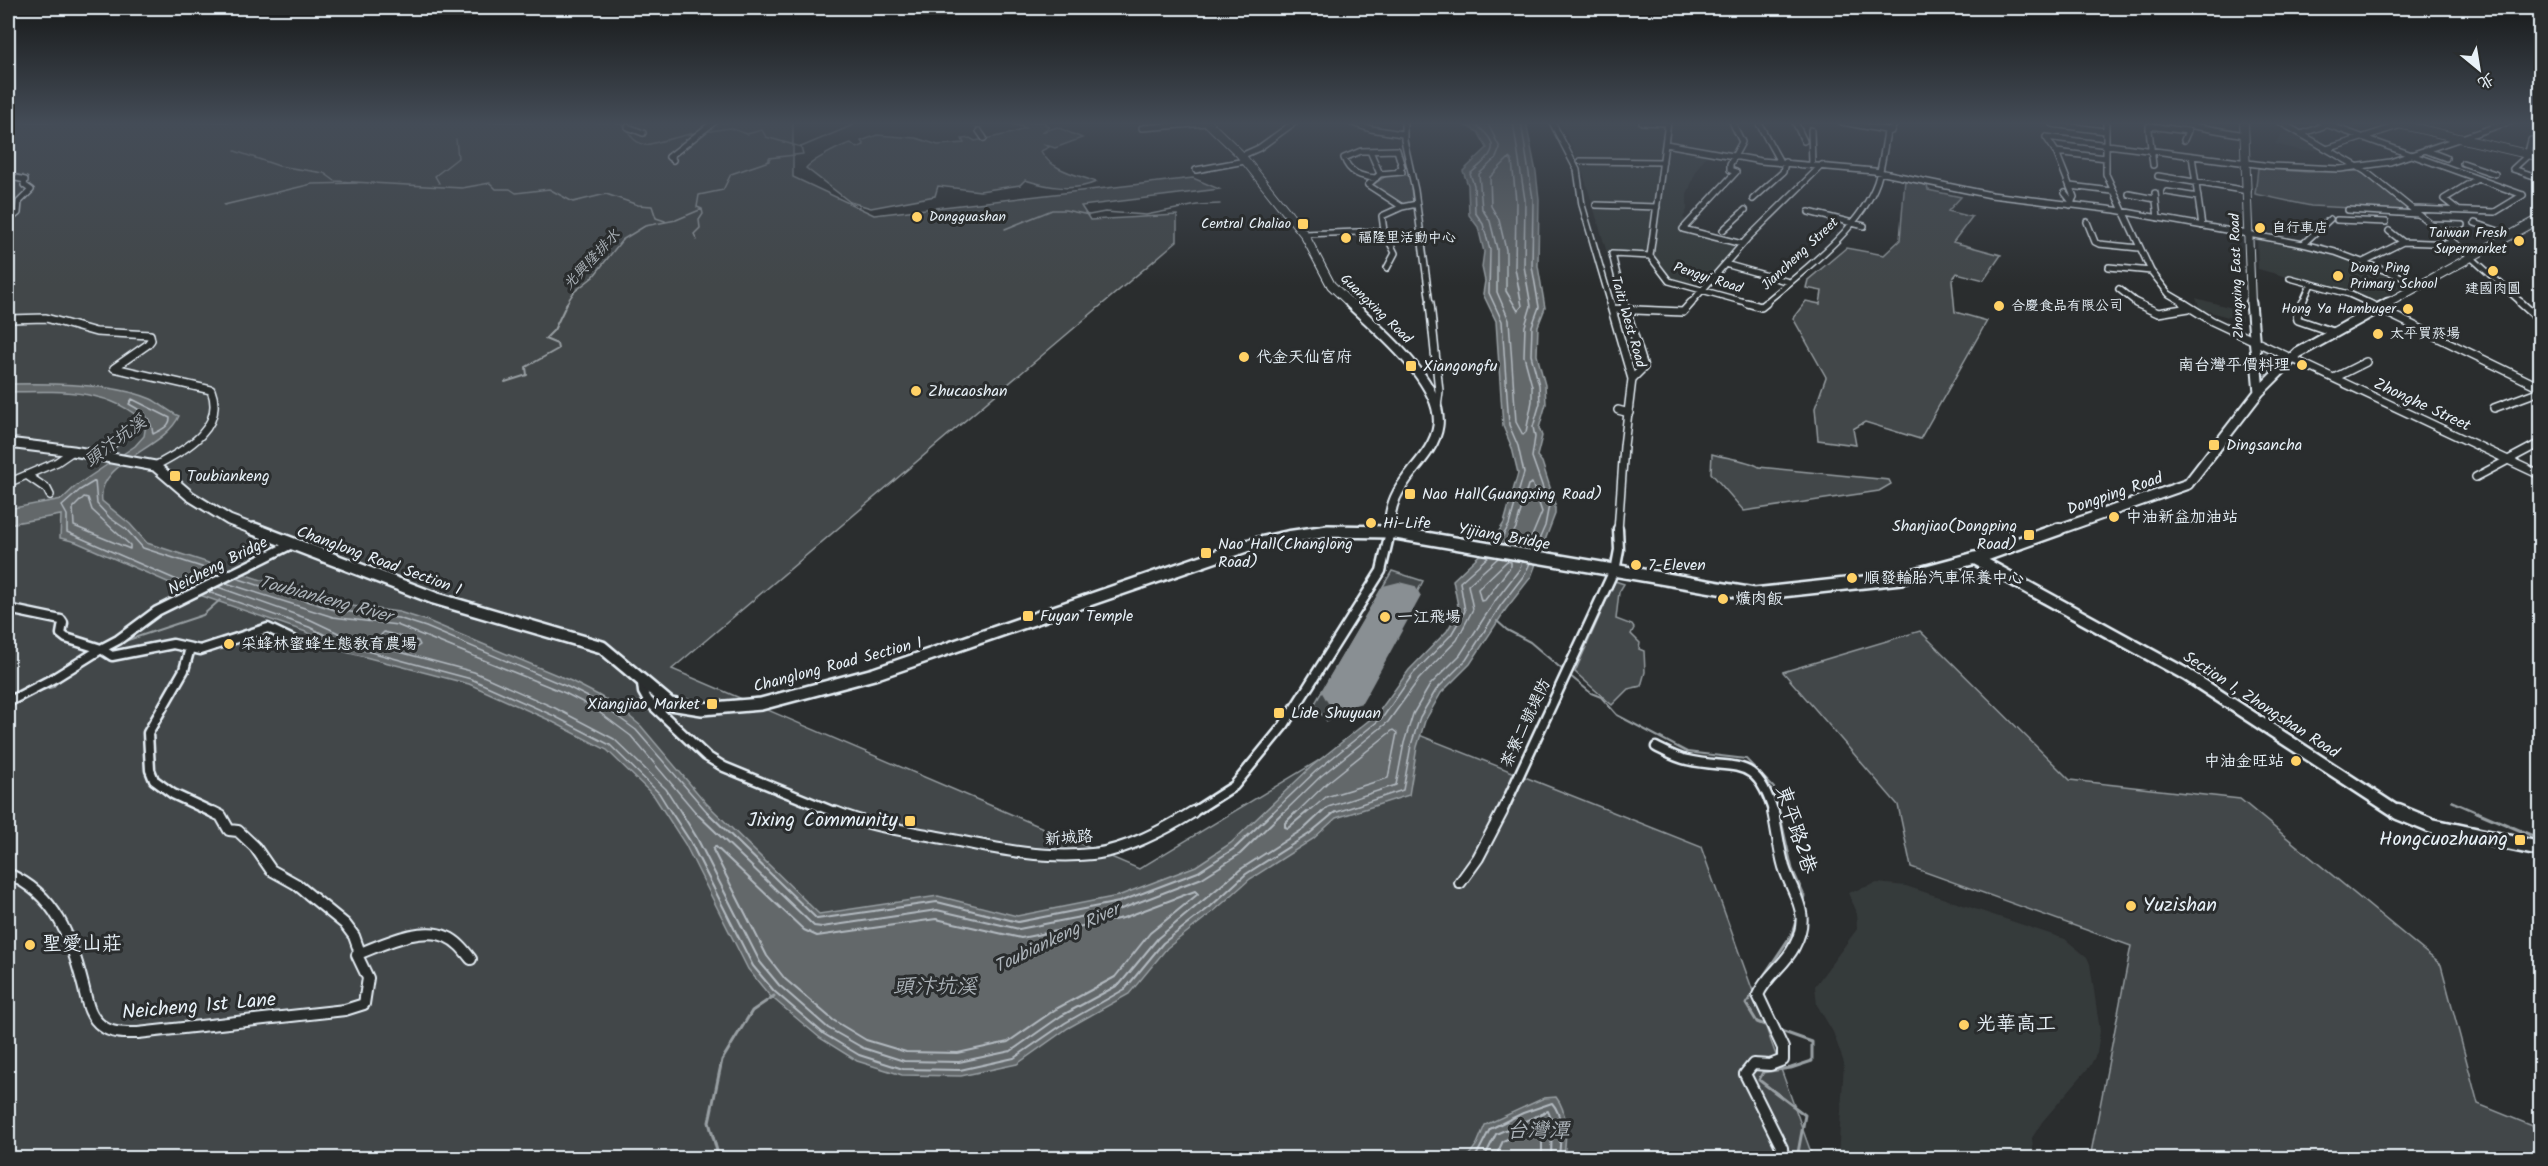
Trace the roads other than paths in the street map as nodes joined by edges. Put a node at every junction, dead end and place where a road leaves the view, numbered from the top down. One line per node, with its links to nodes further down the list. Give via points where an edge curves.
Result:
1 (14, 176): 44 (street, via 22,177 31,190 19,202 18,213)
2 (1258, 176): 57 (main road, Guangxing Road)
3 (1378, 176): 32 (street, via 1368,185)
4 (1411, 176): 30 (street)
5 (1578, 176): 81 (street, Taiti West Road, via 1582,205)
6 (1661, 176): 33 (street)
7 (1732, 176): 61 (street, via 1683,229)
8 (1778, 176): 28 (street)
9 (1810, 176): 61 (street)
10 (1878, 176): 45 (street, Jiancheng Street, via 1870,200)
11 (1900, 176): 29 (street, via 1985,194)
12 (2066, 176): 21 (street)
13 (2107, 176): 22 (street, Zhonghe Street)
14 (2161, 176): 20 (street)
15 (2195, 176): 20 (street)
16 (2248, 176): 23 (main road, Zhongxing East Road)
17 (2370, 176): 34 (street)
18 (2469, 176): 19 (street)
19 (2477, 179): 37 (street, via 2444,199); 37 (street, via 2523,195 2495,212)
20 (2196, 182): 23 (street); 27 (street)
21 (2070, 186): 22 (street); 29 (street)
22 (2112, 190): 40 (street, Zhonghe Street)
23 (2248, 191): 58 (main road, Zhongxing East Road)
24 (2167, 192): 27 (street)
25 (2065, 193): 29 (street)
26 (2129, 194): 42 (street, via 2155,196)
27 (2198, 198): 53 (street)
28 (1753, 199)
29 (2072, 201): 40 (street)
30 (1417, 204): 32 (street); 93 (street, via 1439,392)
31 (1596, 205): 33 (street)
32 (1402, 207): 55 (street, via 1383,214)
33 (1657, 207): 65 (street)
34 (2412, 209): 37 (street); 41 (street)
35 (1745, 210): 54 (street)
36 (2348, 210): 38 (street)
37 (2458, 210)
38 (2365, 211): 41 (street); 47 (street)
39 (1809, 212): 45 (street)
40 (2123, 212): 42 (street); 64 (street, Zhonghe Street)
41 (2418, 214): 50 (street)
42 (2158, 218): 53 (street)
43 (2541, 219): 59 (main road, Dongping Road)
44 (8, 221)
45 (1851, 222): 52 (street); 73 (street, Jiancheng Street, via 1834,243)
46 (2086, 222): 64 (street, via 2099,244)
47 (2378, 222): 48 (street); 62 (street, via 2333,219)
48 (2386, 222)
49 (2475, 223): 59 (street)
50 (2432, 224): 51 (street); 63 (street)
51 (2462, 225)
52 (1864, 226)
53 (2202, 226): 58 (street)
54 (1723, 230)
55 (1384, 231): 57 (street); 70 (street, via 1395,253)
56 (2389, 231): 60 (street)
57 (1304, 234): 93 (main road, Guangxing Road, via 1331,285 1415,366)
58 (2250, 235): 62 (street); 86 (main road, Zhongxing East Road)
59 (2510, 235): 66 (main road, Dongping Road)
60 (2403, 242): 63 (street); 67 (street)
61 (1742, 244): 68 (street)
62 (2302, 244): 67 (street)
63 (2456, 244): 66 (street)
64 (2139, 248): 71 (street, Zhonghe Street)
65 (1650, 256): 76 (street, Pengyi Road, via 1665,278); 82 (street, via 1612,254)
66 (2471, 256): 75 (main road, Dongping Road); 84 (street)
67 (2363, 262): 75 (street)
68 (1725, 264): 73 (street); 76 (street)
69 (2109, 267): 71 (street)
70 (1387, 268)
71 (2151, 271): 80 (street, Zhonghe Street, via 2167,292)
72 (2290, 278): 74 (street)
73 (1789, 282): 78 (street, Jiancheng Street)
74 (2311, 284): 79 (street); 85 (street, via 2298,320)
75 (2421, 284): 79 (main road, Dongping Road)
76 (1702, 290): 78 (street, Pengyi Road); 82 (street, via 1683,312)
77 (2119, 290): 80 (street, via 2144,311)
78 (1761, 307)
79 (2378, 307): 85 (main road, Dongping Road); 91 (street)
80 (2188, 308): 86 (street, Zhonghe Street)
81 (1612, 309): 82 (street); 90 (street, Taiti West Road)
82 (1626, 310): 90 (street, via 1644,367)
83 (8, 320): 103 (street, via 46,318 96,332 150,336 147,345 114,368 211,390 215,408 205,434)
84 (2541, 320)
85 (2333, 333): 87 (main road, Dongping Road)
86 (2253, 339): 87 (street, Zhonghe Street); 92 (main road, Zhongxing East Road)
87 (2293, 358): 89 (street, Zhonghe Street); 92 (main road, Dongping Road)
88 (2367, 362): 89 (street)
89 (2336, 377): 102 (street, Zhonghe Street)
90 (1632, 379): 96 (street, Taiti West Road)
91 (2541, 389): 94 (street)
92 (2259, 392): 111 (main road, Dongping Road, via 2188,484)
93 (1437, 408): 109 (main road, Guangxing Road, via 1437,436 1397,492 1386,520)
94 (2494, 408)
95 (1618, 410): 96 (street)
96 (1629, 413): 112 (street, Taiti West Road, via 1621,481 1619,550)
97 (8, 443): 100 (main road)
98 (114, 443): 101 (street)
99 (2541, 443): 102 (street)
100 (73, 451): 101 (main road); 105 (street)
101 (94, 455): 103 (main road)
102 (2508, 460): 104 (street, Zhonghe Street); 106 (street)
103 (155, 466): 110 (main road, Changlong Road Section 1, via 208,508)
104 (2541, 475)
105 (28, 476): 107 (street); 108 (street)
106 (2476, 477)
107 (8, 483)
108 (50, 495)
109 (1390, 532): 112 (main road, Yijiang Bridge); 117 (main road, Changlong Road Section 1, via 1358,530 1259,542 914,662 761,704 715,709 670,704); 117 (street, 新城路, via 1381,571 1284,725 1234,786 1174,824 1093,854 1025,854 891,829 840,814 706,756 648,701)
110 (290, 545): 116 (street, Neicheng Bridge, via 157,611); 117 (main road, Changlong Road Section 1, via 434,598 602,648)
111 (1974, 558): 112 (main road, Dongping Road, via 1901,578 1762,594); 120 (main road, Section 1, Zhongshan Road, via 2187,675 2402,815 2432,826)
112 (1613, 571): 122 (street, 茶寮二號堤防, via 1498,819)
113 (8, 609): 116 (street, via 61,620 66,638)
114 (295, 641): 115 (street, via 268,628 209,648)
115 (190, 648): 116 (street, via 171,644 112,656); 123 (street, via 184,670 148,734 154,780 173,794 221,816 229,830 238,831 255,847 271,870 296,884 345,924)
116 (101, 649): 118 (street)
117 (642, 683)
118 (8, 702)
119 (1656, 747): 125 (street, 東平路2巷, via 1685,760 1745,769 1761,783 1784,867 1802,903 1800,936 1784,963 1762,984 1758,995 1783,1048 1783,1060 1770,1065 1753,1064 1745,1074 1782,1148)
120 (2541, 849)
121 (8, 874): 123 (street, via 20,877 48,901 66,931 90,1013 108,1032 138,1033 345,1010 364,1004 368,990 367,969 357,955)
122 (1460, 883)
123 (360, 953): 124 (street, via 408,938 442,934 459,944)
124 (471, 959)
125 (1783, 1158)

